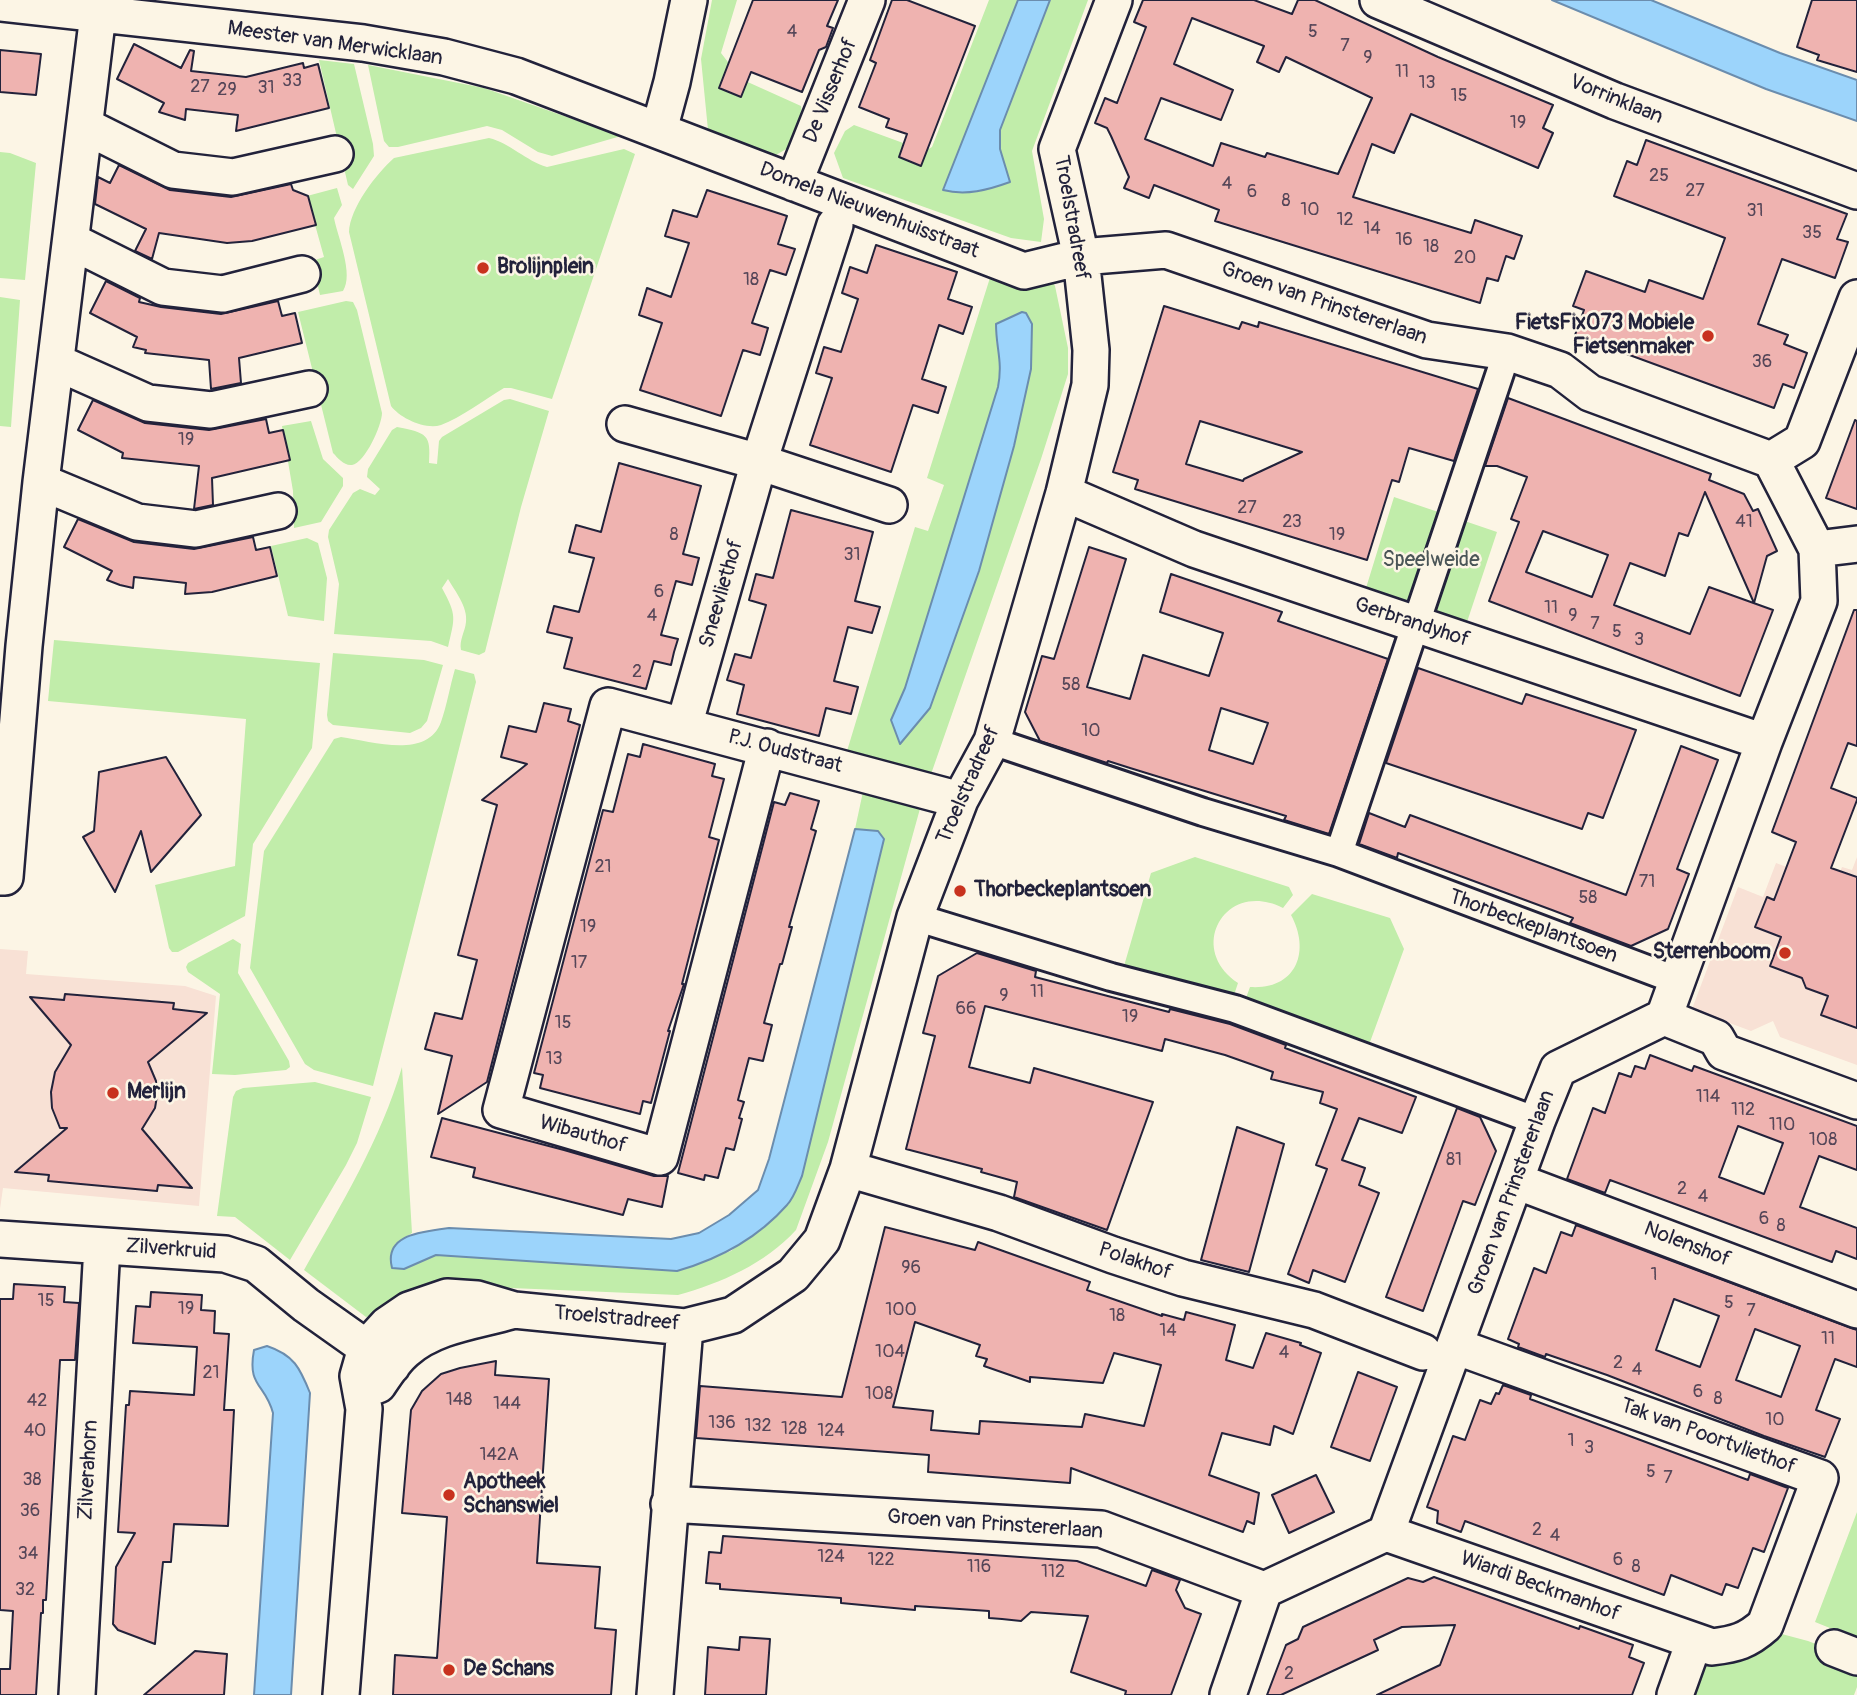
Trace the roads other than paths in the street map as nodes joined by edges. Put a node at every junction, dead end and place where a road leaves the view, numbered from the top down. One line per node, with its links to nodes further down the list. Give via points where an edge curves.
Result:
1 (689, 0): 8 (street)
2 (867, 0): 10 (street, De Visserhof)
3 (1114, 0): 14 (street, Troelstradreef, via 1057,149)
4 (1378, 0): 11 (street, Vorrinklaan, via 1615,101)
5 (0, 3): 6 (street, Meester van Merwicklaan)
6 (98, 14): 7 (street); 8 (street, Meester van Merwicklaan, via 363,43 444,57 516,76)
7 (85, 126): 9 (street, via 173,170 233,177); 13 (street)
8 (659, 130): 10 (street, Domela Nieuwenhuisstraat)
9 (335, 154)
10 (794, 183): 14 (street, Domela Nieuwenhuisstraat, via 1024,271)
11 (1857, 191)
12 (835, 225): 22 (street, Sneevliethof)
13 (71, 241): 15 (street, via 163,287 223,294); 18 (street)
14 (1081, 257): 17 (street, Groen van Prinstererlaan, via 1166,250 1427,340); 24 (street, Troelstradreef, via 1090,385)
15 (302, 274)
16 (1857, 298): 21 (street, via 1801,441)
17 (1507, 352): 21 (street, Groen van Prinstererlaan, via 1560,370 1590,393); 30 (street)
18 (56, 362): 19 (street, via 148,403 211,410); 23 (street)
19 (309, 389)
20 (625, 424): 22 (street)
21 (1771, 460): 28 (street)
22 (759, 462): 25 (street); 33 (street, Sneevliethof)
23 (41, 482): 26 (street, via 137,522 196,528); 29 (street)
24 (1064, 493): 30 (street, Gerbrandyhof, via 1194,550); 34 (street, Troelstradreef)
25 (889, 505)
26 (278, 511)
27 (1857, 544): 28 (street)
28 (1817, 549): 35 (street, via 1819,601)
29 (15, 588): 31 (street)
30 (1416, 624): 35 (street, Gerbrandyhof); 38 (street)
31 (12, 645): 39 (street, via 5,877)
32 (608, 706): 33 (street, P.J. Oudstraat); 36 (street, Wibauthof, via 501,1110 660,1157)
33 (684, 726): 36 (street, P.J. Oudstraat)
34 (992, 741): 37 (street, Troelstradreef); 38 (street, Thorbeckeplantsoen)
35 (1764, 742): 41 (street)
36 (767, 747): 37 (street, P.J. Oudstraat)
37 (960, 800): 40 (street, Troelstradreef)
38 (1339, 853): 41 (street, Thorbeckeplantsoen)
39 (0, 877)
40 (915, 918): 44 (street, via 1235,1009); 45 (street, Troelstradreef)
41 (1676, 980): 42 (street)
42 (1664, 1017): 43 (street, via 1716,1038 1724,1052); 44 (street, Groen van Prinstererlaan, via 1558,1069)
43 (1857, 1101)
44 (1537, 1121): 46 (street, Groen van Prinstererlaan)
45 (848, 1168): 50 (street, Troelstradreef, via 821,1240 793,1275 733,1315); 51 (street, Polakhof, via 999,1213 1183,1278 1314,1310)
46 (1517, 1181): 49 (street, Nolenshof); 51 (street, Groen van Prinstererlaan)
47 (0, 1239): 48 (street, Zilverkruid)
48 (102, 1245): 52 (street, Zilverkruid, via 225,1254 256,1264); 57 (street, Zilverahorn)
49 (1857, 1310)
50 (685, 1327): 52 (street, Troelstradreef, via 514,1310 477,1298 447,1297 409,1310 387,1325); 53 (street)
51 (1439, 1349): 54 (street, Groen van Prinstererlaan); 56 (street, Tak van Poortvliethof, via 1820,1478 1765,1625 1750,1638 1731,1644 1712,1647)
52 (379, 1357): 58 (street, via 358,1377 365,1409)
53 (669, 1504): 55 (street, Groen van Prinstererlaan, via 1101,1529); 59 (street)
54 (1386, 1532): 55 (street); 56 (street, Wiardi Beckmanhof)
55 (1264, 1590): 60 (street)
56 (1694, 1642): 61 (street)
57 (77, 1695)
58 (341, 1695)
59 (655, 1695)
60 (1228, 1695)
61 (1675, 1695)

